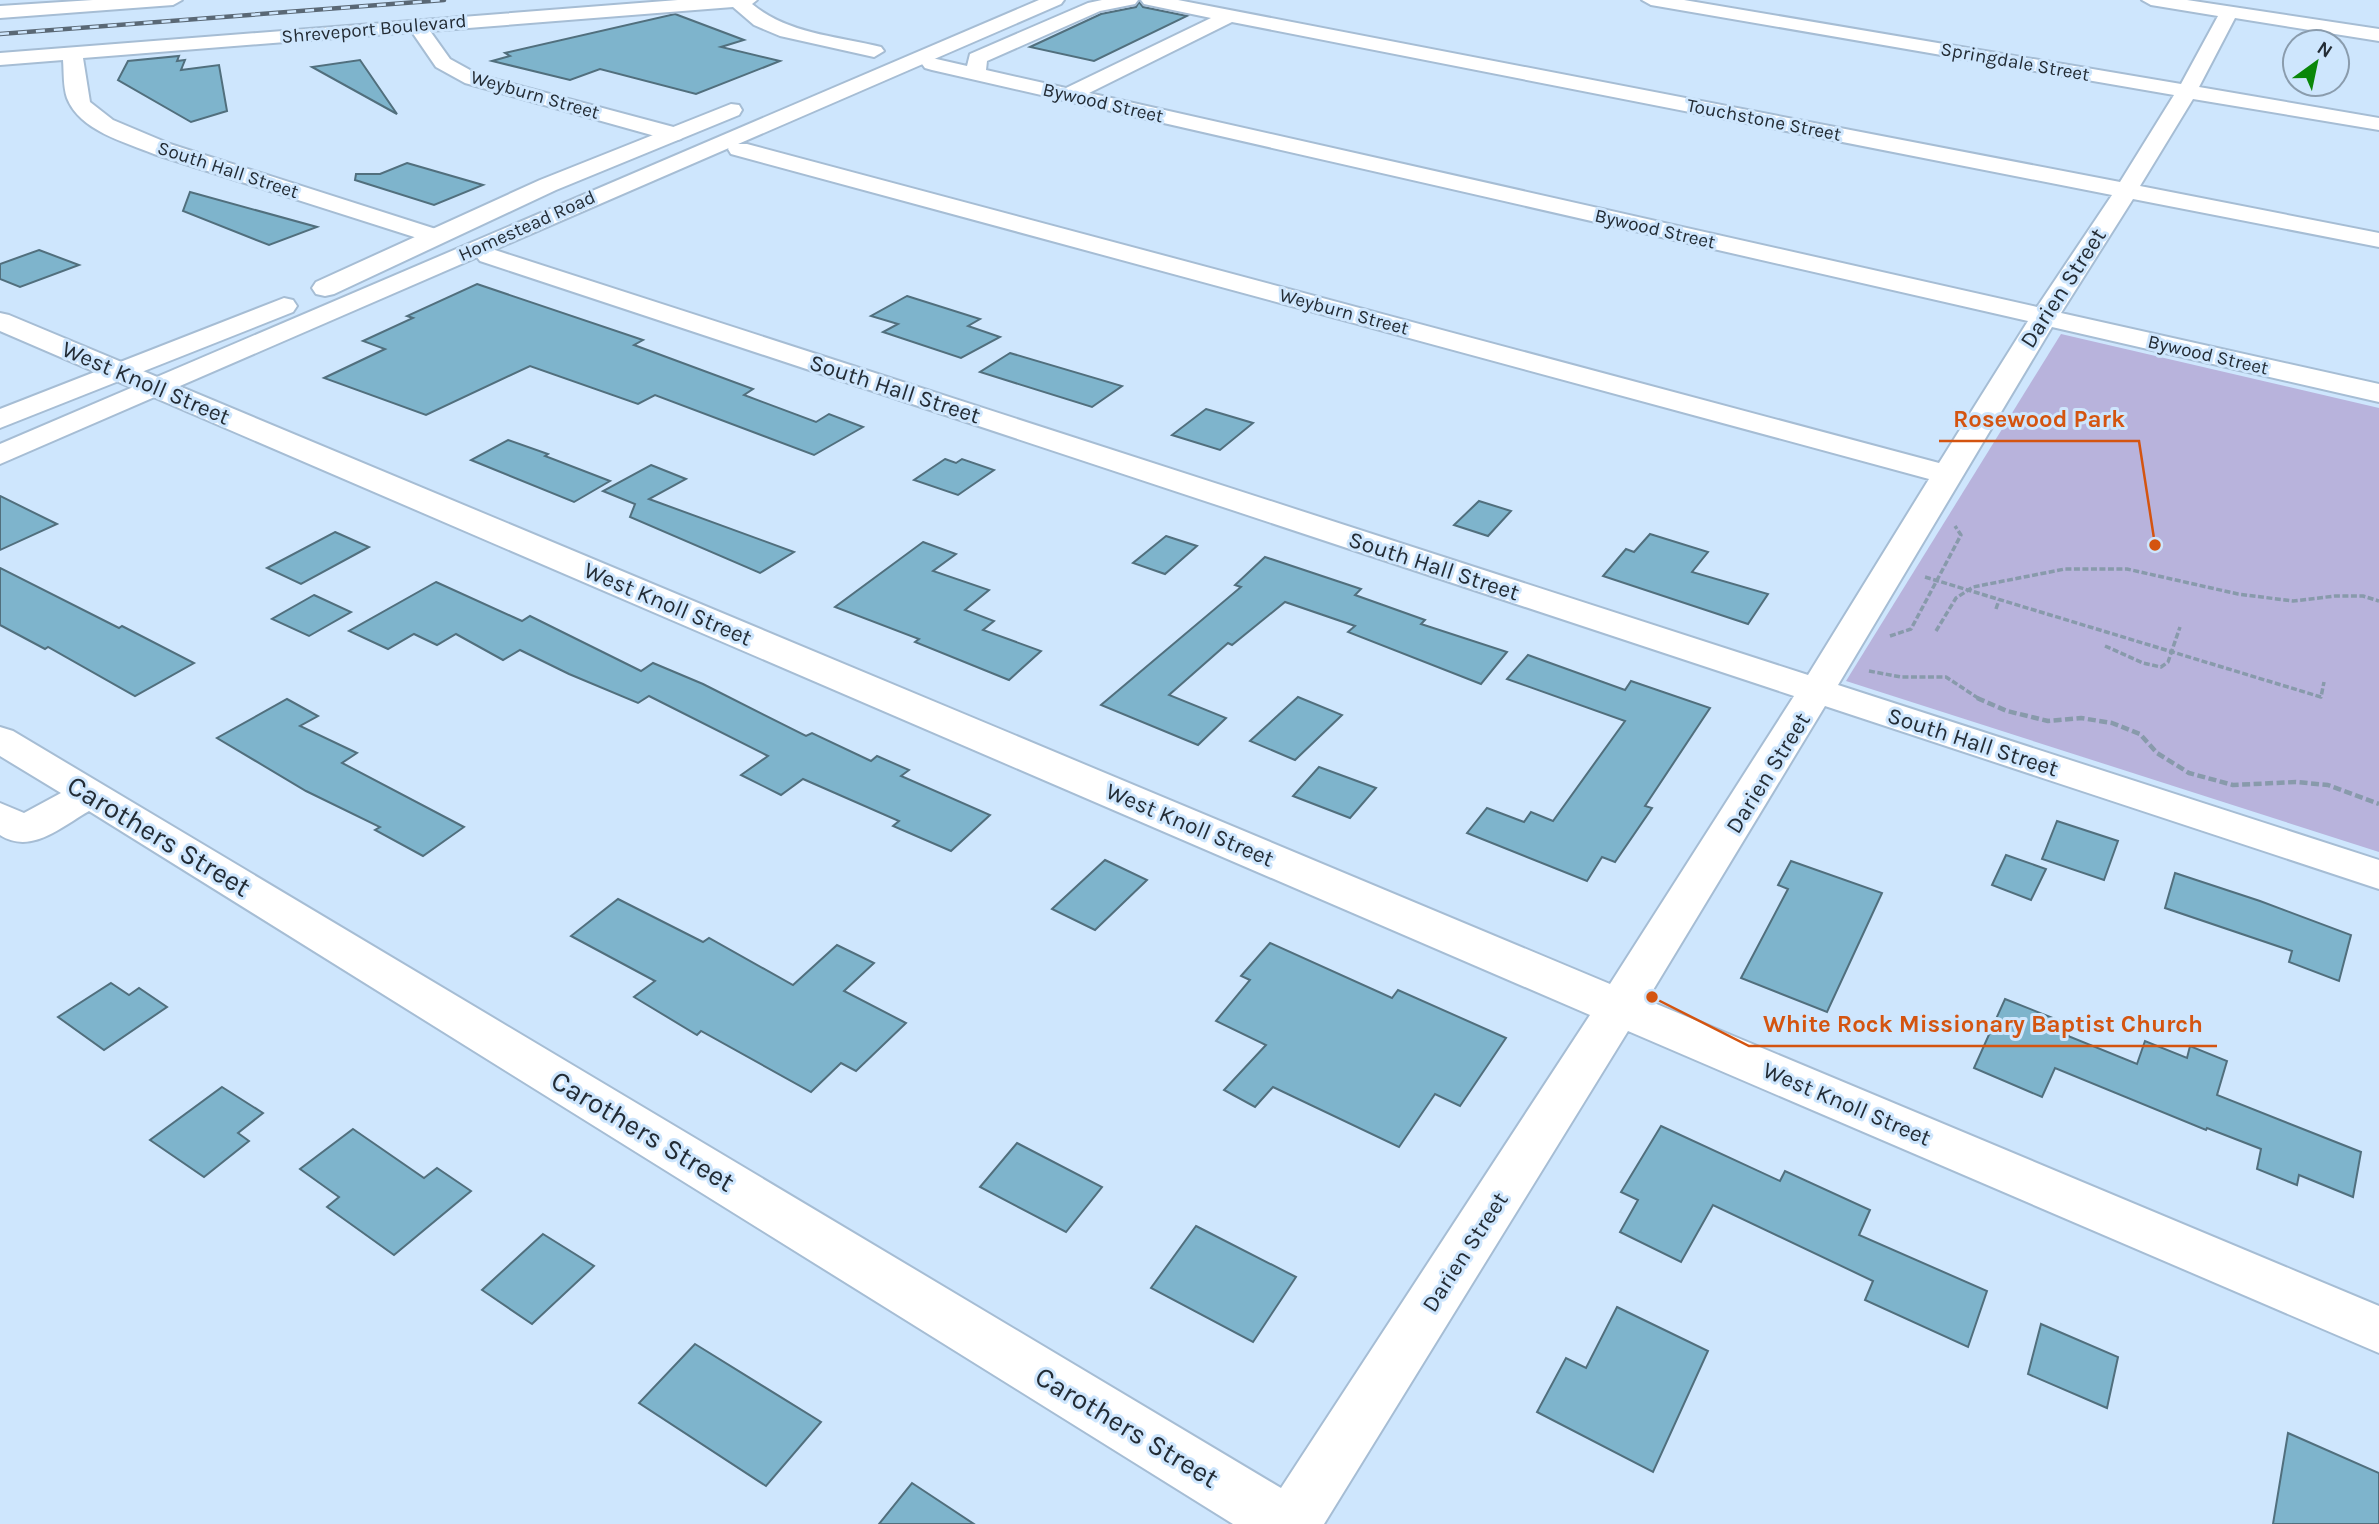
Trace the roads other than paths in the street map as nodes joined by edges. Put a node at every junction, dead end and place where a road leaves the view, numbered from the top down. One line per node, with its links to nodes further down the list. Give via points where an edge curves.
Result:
1 (173, 0): 11 (street)
2 (748, 0): 10 (street, Shreveport Boulevard)
3 (1029, 0): 18 (street, Homestead Road)
4 (1055, 0): 18 (street, Homestead Road)
5 (1081, 0): 18 (street)
6 (1129, 0): 21 (street, via 1095,7 977,58)
7 (1150, 0): 13 (street, Touchstone Street)
8 (1651, 0): 22 (street, Springdale Street)
9 (2151, 0): 12 (street)
10 (737, 1): 14 (street, Shreveport Boulevard); 16 (street, via 761,21 787,32)
11 (0, 12)
12 (2229, 12): 15 (street); 22 (street, Darien Street)
13 (1229, 16): 23 (street); 28 (street, Touchstone Street)
14 (417, 26): 17 (street, Shreveport Boulevard); 26 (street, Weyburn Street, via 443,63 472,79)
15 (2379, 35)
16 (874, 51): 18 (street); 20 (street)
17 (72, 53): 19 (street, Shreveport Boulevard); 29 (street, South Hall Street, via 80,103 122,133)
18 (911, 55): 21 (street, Bywood Street); 27 (street); 32 (street, Homestead Road); 33 (street, Homestead Road)
19 (0, 59)
20 (836, 66)
21 (972, 73): 23 (street, Bywood Street)
22 (2187, 91): 25 (street, Springdale Street); 28 (street, Darien Street)
23 (1069, 95): 34 (street, Bywood Street)
24 (748, 103): 26 (street)
25 (2379, 124)
26 (673, 134): 29 (street)
27 (739, 149): 31 (street); 41 (street, Weyburn Street)
28 (2124, 190): 30 (street, Touchstone Street); 34 (street, Darien Street)
29 (433, 236): 32 (street)
30 (2379, 240)
31 (489, 256): 33 (street); 42 (street, South Hall Street)
32 (294, 302): 36 (street, Homestead Road)
33 (325, 315): 37 (street, Homestead Road)
34 (2042, 317): 38 (street, Bywood Street); 41 (street, Darien Street)
35 (0, 321): 36 (street, West Knoll Street)
36 (117, 370): 37 (street, West Knoll Street); 39 (street, Homestead Road)
37 (156, 388): 40 (street, Homestead Road); 47 (street, West Knoll Street)
38 (2379, 393)
39 (0, 419)
40 (0, 455)
41 (1948, 475): 42 (street, Darien Street)
42 (1818, 691): 46 (street, South Hall Street); 47 (street, Darien Street)
43 (10, 756): 44 (street, Carothers Street)
44 (90, 794): 45 (street, via 23,831); 49 (street, Carothers Street)
45 (0, 817)
46 (2379, 874)
47 (1622, 1008): 48 (street, West Knoll Street); 49 (street, Darien Street)
48 (2379, 1330)
49 (1289, 1524)

